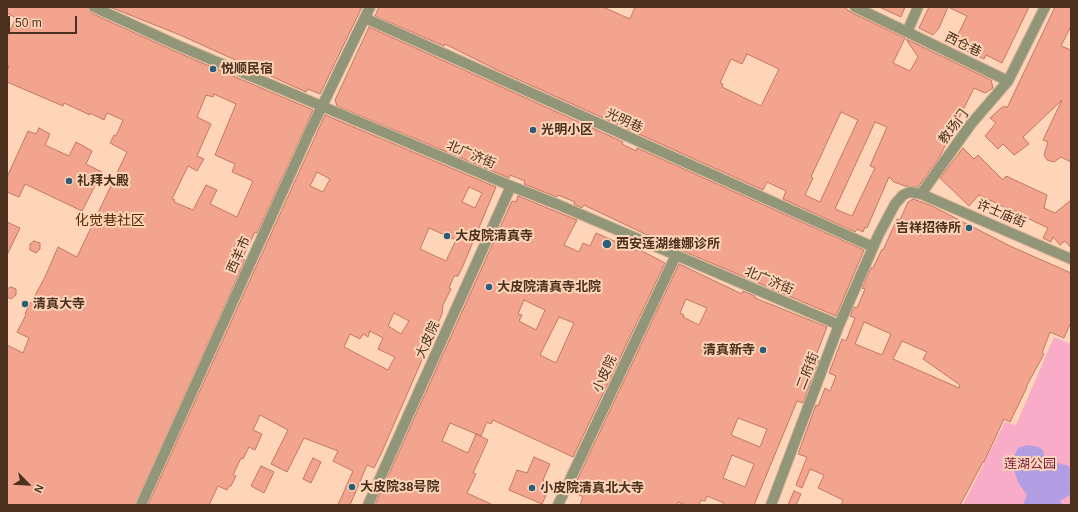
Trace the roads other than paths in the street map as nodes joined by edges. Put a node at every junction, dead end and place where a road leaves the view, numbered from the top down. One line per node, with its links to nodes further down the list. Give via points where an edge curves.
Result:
1 (94, 7): 9 (street, 北广济街)
2 (370, 7): 6 (street, 西羊市)
3 (855, 7): 7 (street, 西仓巷)
4 (918, 7): 7 (street)
5 (1045, 7): 8 (street, 教场门)
6 (365, 18): 9 (street, 西羊市); 12 (street, 光明巷)
7 (907, 32): 8 (street, 西仓巷)
8 (1008, 81): 11 (street, 教场门, via 972,124)
9 (322, 106): 10 (street, 北广济街); 16 (street, 西羊市)
10 (511, 186): 13 (street, 北广济街); 17 (street, 大皮院)
11 (921, 194): 12 (street, via 910,192 899,199); 14 (street, 许士庙街)
12 (873, 247): 15 (street, 二府街)
13 (676, 255): 15 (street, 北广济街); 18 (street, 小皮院)
14 (1071, 259)
15 (839, 325): 19 (street, 二府街)
16 (142, 505)
17 (368, 505)
18 (558, 505)
19 (771, 505)

